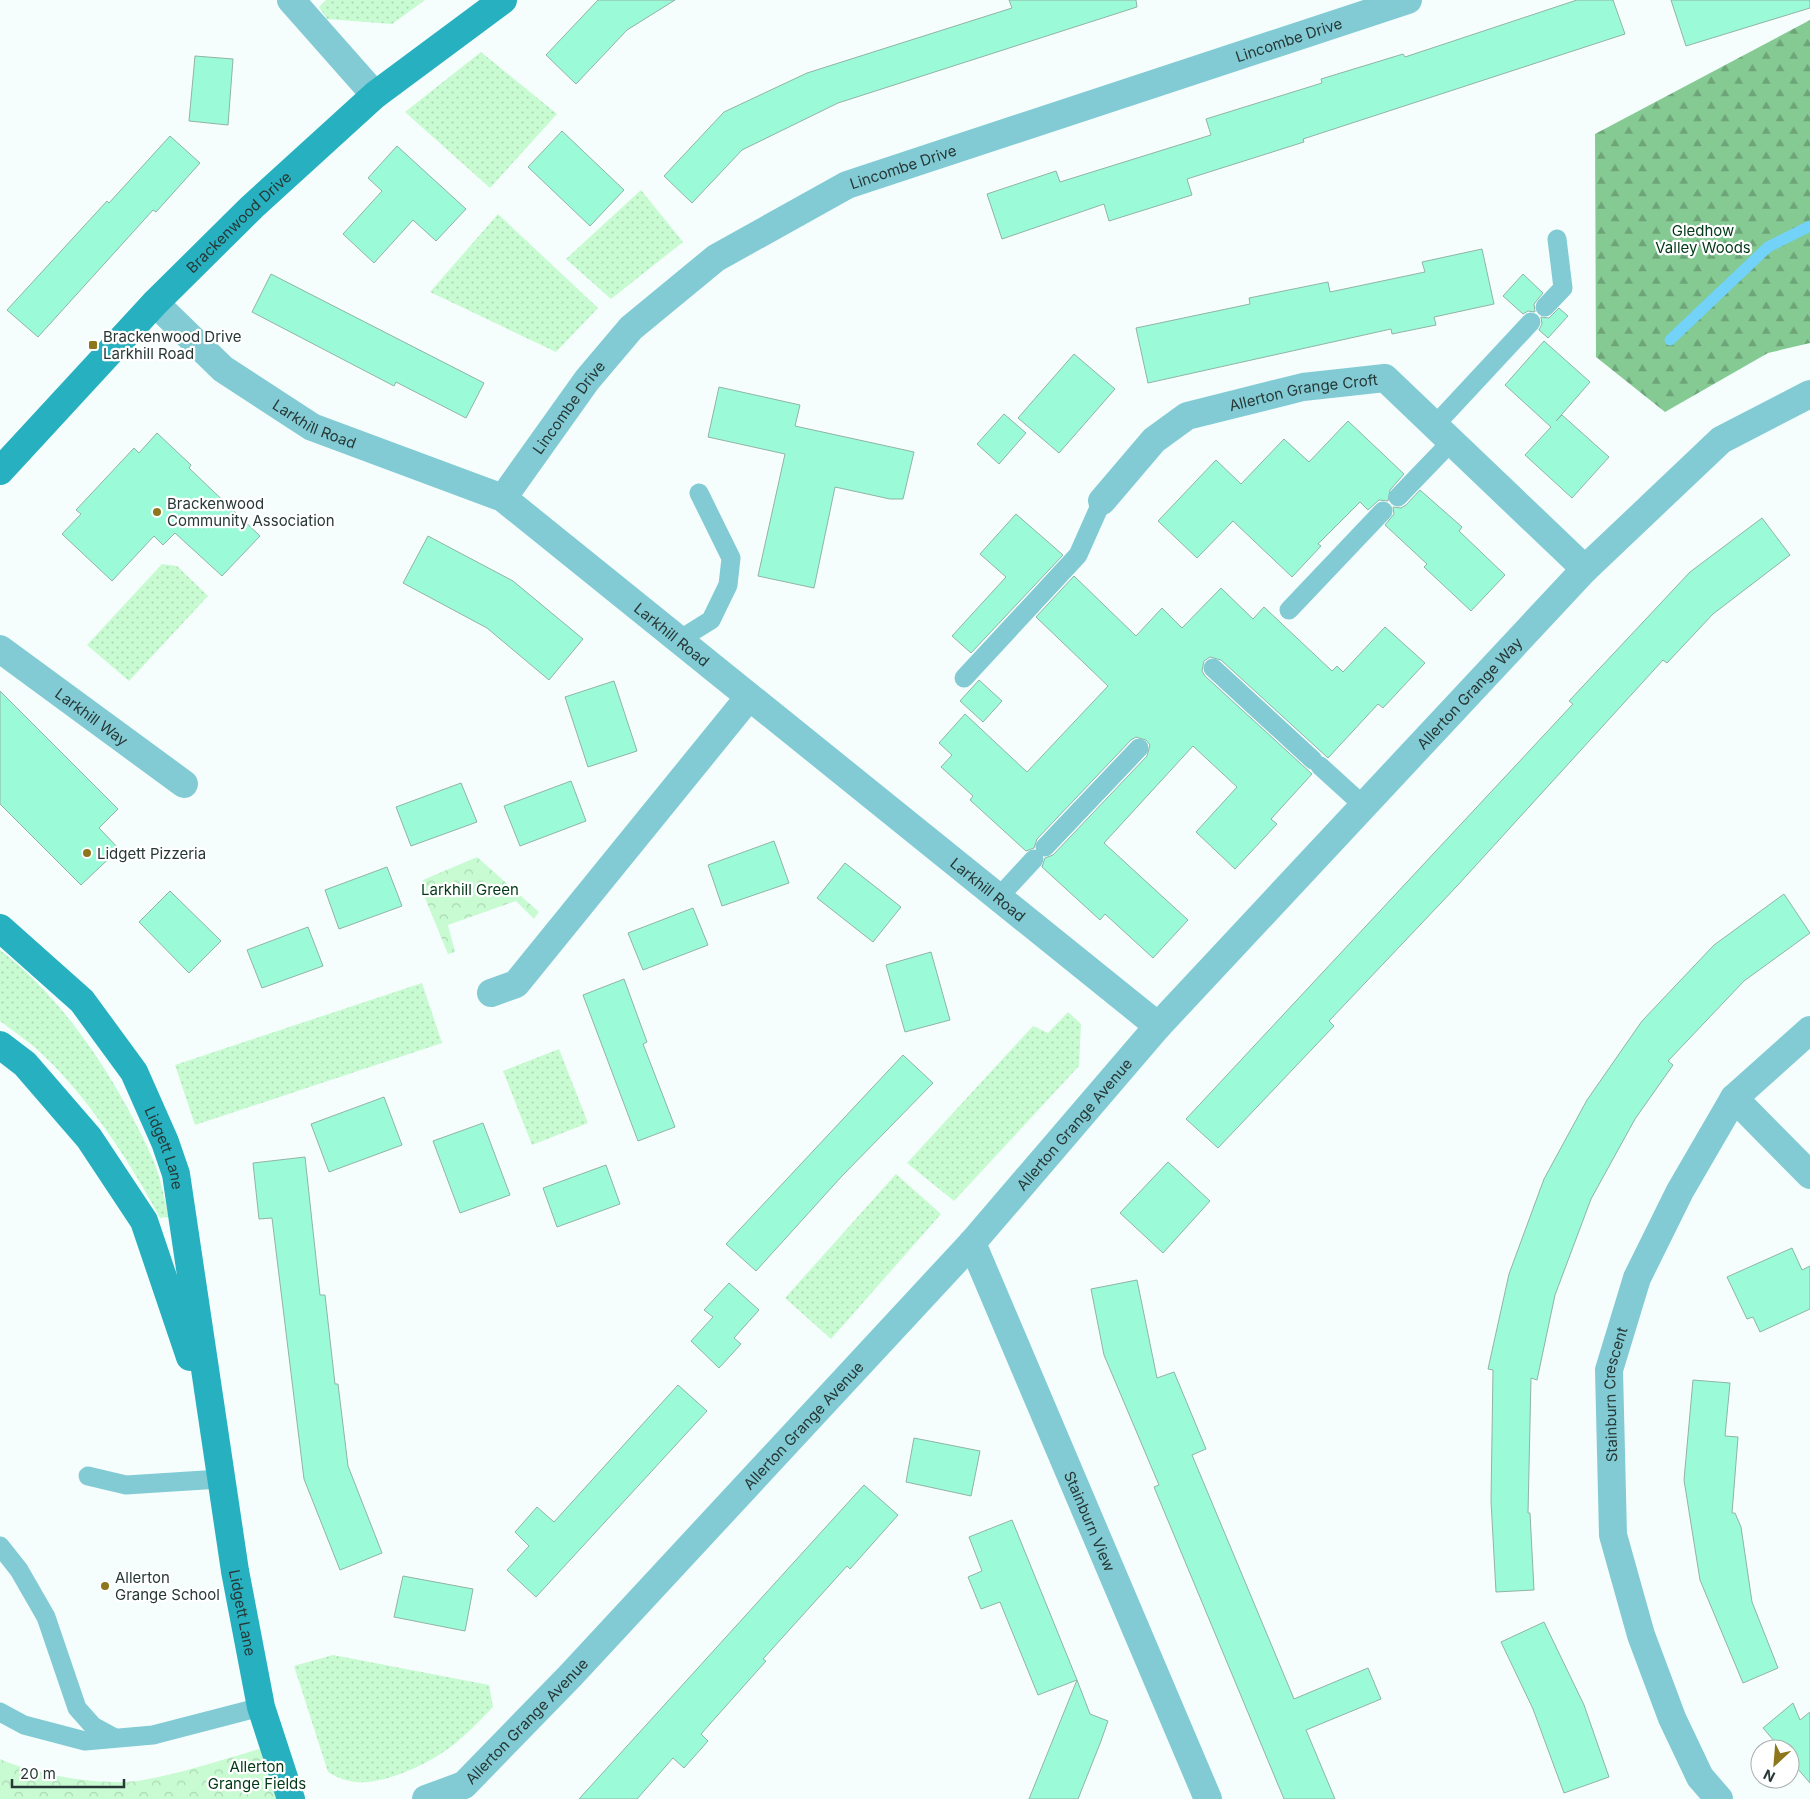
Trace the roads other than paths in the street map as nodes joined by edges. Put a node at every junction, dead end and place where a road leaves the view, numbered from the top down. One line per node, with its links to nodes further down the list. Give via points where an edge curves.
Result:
1 (291, 0): 4 (street)
2 (503, 0): 4 (street, Brackenwood Drive)
3 (1408, 0): 14 (street, Lincombe Drive, via 839,190 716,258 631,328 587,380)
4 (375, 94): 6 (street, Brackenwood Drive, via 252,207)
5 (1557, 239): 7 (lane, via 1563,288)
6 (155, 303): 11 (street, Brackenwood Drive); 14 (street, Larkhill Road, via 223,369 312,427)
7 (1545, 307)
8 (1531, 322): 10 (lane)
9 (1810, 394): 17 (street, Allerton Grange Way, via 1721,440)
10 (1444, 432): 13 (lane); 15 (street, Allerton Grange Croft, via 1386,378 1303,387 1187,416 1154,440); 17 (street, Allerton Grange Croft)
11 (4, 459)
12 (699, 493): 19 (lane, via 731,558 728,585 710,620)
13 (1398, 497)
14 (503, 498): 19 (street, Larkhill Road)
15 (1102, 501): 22 (lane, via 1078,555)
16 (1384, 511): 18 (lane)
17 (1585, 570): 26 (street, Allerton Grange Way)
18 (1290, 610)
19 (679, 640): 23 (street, Larkhill Road)
20 (0, 649): 25 (street, Larkhill Way)
21 (1213, 668): 26 (lane)
22 (964, 678)
23 (749, 697): 27 (street, Larkhill Road); 29 (street, via 516,984)
24 (1139, 748): 27 (lane)
25 (184, 784)
26 (1364, 806): 30 (street, Allerton Grange Way)
27 (998, 898): 30 (street, Larkhill Road)
28 (0, 928): 36 (street, Lidgett Lane, via 82,1001 134,1072 165,1142 176,1174)
29 (491, 993)
30 (1158, 1026): 35 (street, Allerton Grange Avenue)
31 (1810, 1030): 33 (street, Stainburn Crescent)
32 (0, 1045): 36 (street, Lidgett Lane, via 25,1064 89,1138 144,1221)
33 (1734, 1098): 34 (street); 43 (street, Stainburn Crescent, via 1680,1191 1637,1278 1609,1370 1613,1535 1641,1635)
34 (1810, 1175)
35 (972, 1243): 45 (street, Allerton Grange Avenue, via 571,1676 464,1785); 46 (street, Stainburn View)
36 (213, 1423): 38 (street, Lidgett Lane)
37 (88, 1476): 38 (lane, via 126,1485)
38 (220, 1479): 40 (street, Lidgett Lane)
39 (0, 1546): 42 (lane, via 19,1570 46,1617 77,1708 93,1726)
40 (261, 1707): 42 (lane, via 153,1734); 44 (street, Lidgett Lane)
41 (0, 1712): 42 (lane, via 24,1725 85,1741)
42 (115, 1738)
43 (1699, 1788): 47 (street, Stainburn Crescent)
44 (291, 1799)
45 (426, 1799)
46 (1208, 1799)
47 (1719, 1799)

